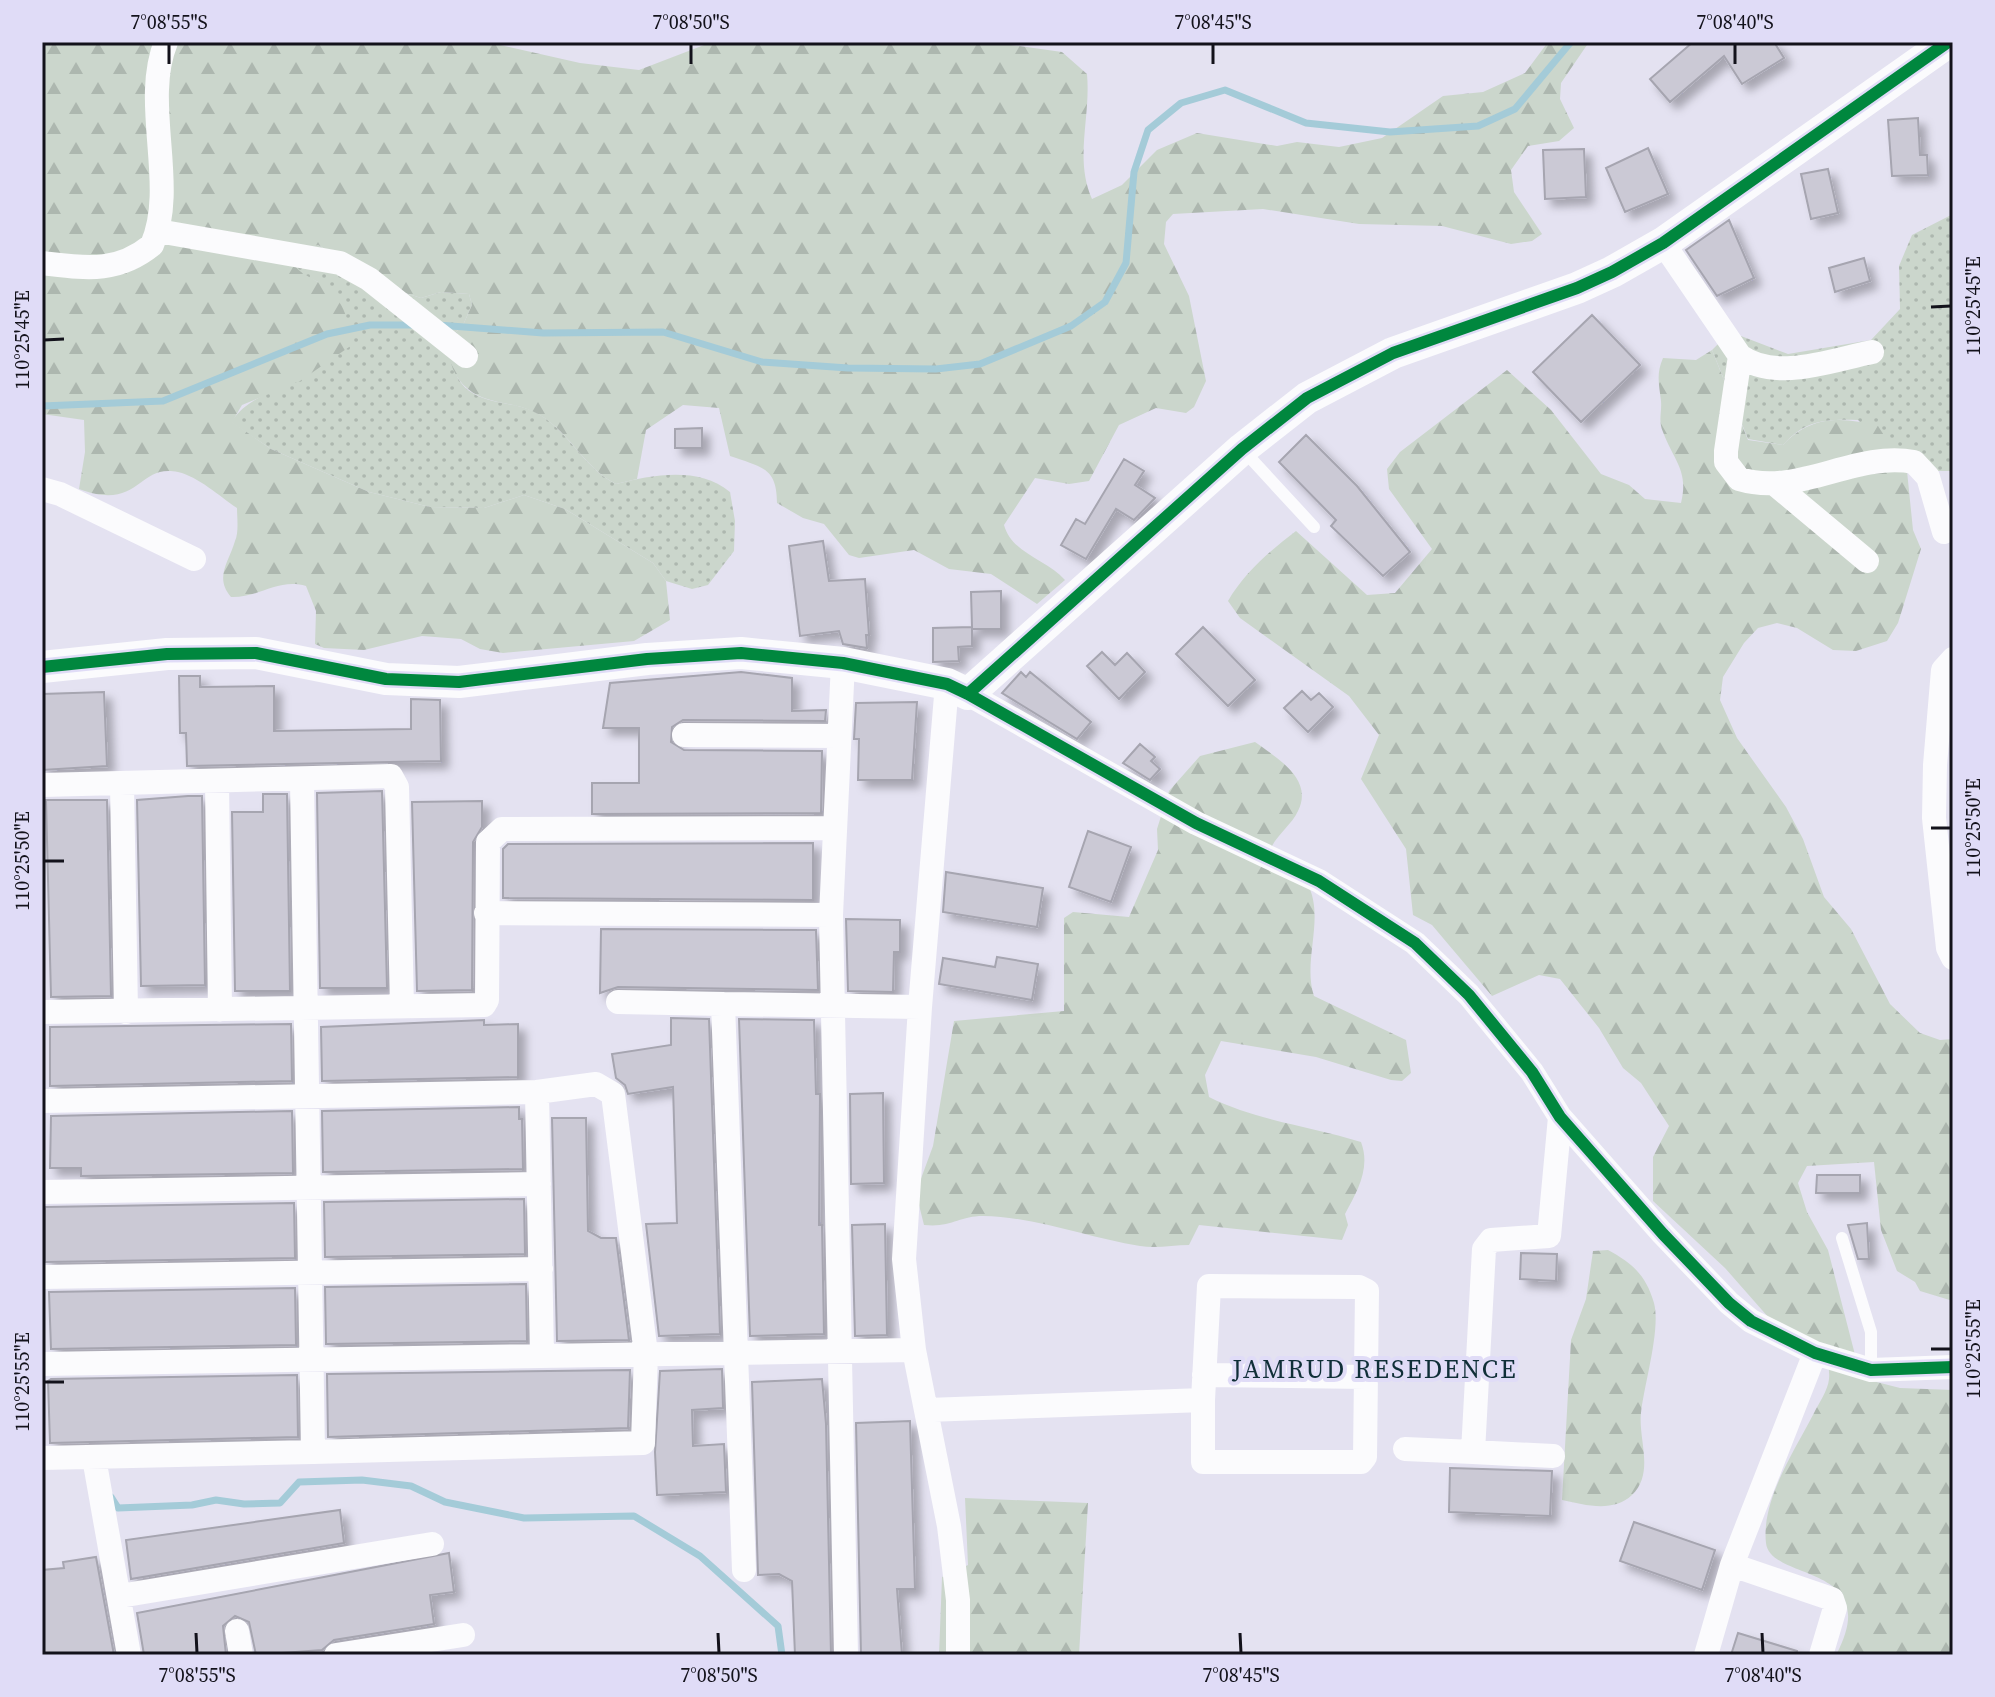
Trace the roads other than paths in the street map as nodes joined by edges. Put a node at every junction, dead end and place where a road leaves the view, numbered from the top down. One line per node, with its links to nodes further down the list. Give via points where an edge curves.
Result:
1 (166, 42): 3 (street, via 159,90)
2 (1948, 42): 4 (street)
3 (158, 231): 5 (street, via 152,245 118,266); 7 (street, via 334,261 369,279)
4 (1663, 243): 8 (street); 9 (street, via 1577,288 1393,353 1341,377)
5 (42, 263)
6 (1872, 352): 8 (street, via 1762,369)
7 (466, 356)
8 (1740, 356): 10 (street, via 1726,462 1739,479)
9 (1242, 449): 12 (lane); 19 (street)
10 (1776, 485): 13 (street, via 1873,462 1914,462 1928,477); 15 (street)
11 (42, 489): 14 (street)
12 (1314, 527)
13 (1944, 532)
14 (194, 559)
15 (1867, 561)
16 (1953, 659): 22 (street, via 1943,670)
17 (843, 663): 18 (street, via 783,655 695,655 459,682 386,679 256,653 167,654); 19 (street); 21 (street)
18 (42, 667)
19 (958, 689): 37 (street); 44 (street, via 1196,823 1319,881 1381,918 1469,995 1532,1072)
20 (684, 735): 21 (street)
21 (839, 736): 27 (street)
22 (1944, 764): 28 (street, via 1934,818)
23 (302, 781): 24 (street); 35 (street); 36 (street, via 395,779)
24 (217, 782): 25 (street); 38 (street)
25 (122, 784): 26 (street); 40 (street)
26 (42, 785)
27 (835, 828): 29 (street, via 506,828 488,842); 30 (street)
28 (1946, 866): 31 (street, via 1948,948)
29 (486, 913): 30 (street); 36 (street, via 486,1003)
30 (831, 915): 34 (street)
31 (1953, 958)
32 (618, 1002): 33 (street)
33 (723, 1004): 34 (street); 54 (street)
34 (833, 1004): 37 (street); 53 (street)
35 (305, 1007): 36 (street); 38 (street); 42 (street)
36 (402, 1007)
37 (920, 1007): 52 (street, via 904,1259)
38 (220, 1010): 40 (street)
39 (42, 1012): 40 (street)
40 (126, 1012)
41 (537, 1092): 42 (street); 45 (street); 56 (street, via 596,1084 613,1094)
42 (307, 1096): 43 (street); 46 (street)
43 (42, 1101)
44 (1560, 1117): 55 (street, via 1729,1303 1751,1321); 68 (street, via 1549,1236 1491,1240 1484,1249)
45 (539, 1184): 46 (street); 49 (street)
46 (309, 1188): 47 (street); 50 (street)
47 (42, 1192)
48 (1842, 1238): 61 (lane, via 1871,1332)
49 (541, 1269): 50 (street); 57 (street)
50 (310, 1273): 51 (street); 58 (street)
51 (42, 1277)
52 (914, 1350): 53 (street); 65 (street)
53 (839, 1351): 54 (street); 81 (street)
54 (737, 1353): 56 (street); 74 (street)
55 (1815, 1353): 61 (street); 73 (street)
56 (646, 1354): 57 (street); 67 (street, via 645,1440 639,1445)
57 (542, 1356): 58 (street)
58 (312, 1360): 59 (street); 67 (street)
59 (42, 1364)
60 (1953, 1367): 61 (street)
61 (1871, 1370)
62 (1204, 1375): 63 (street); 63 (street, via 1208,1288 1235,1284 1365,1288); 64 (street)
63 (1367, 1377): 64 (street, via 1365,1457 1357,1464 1203,1462)
64 (1203, 1400): 65 (street)
65 (927, 1410): 82 (street, via 953,1552)
66 (1405, 1449): 68 (street)
67 (313, 1452): 69 (street)
68 (1473, 1452): 70 (street)
69 (100, 1456): 71 (street); 75 (street)
70 (1553, 1456)
71 (42, 1458)
72 (432, 1544): 75 (street)
73 (1732, 1565): 83 (street); 84 (street, via 1832,1599 1835,1608)
74 (744, 1570)
75 (120, 1596): 78 (street)
76 (237, 1631): 79 (street)
77 (463, 1635): 80 (street)
78 (129, 1655)
79 (241, 1655)
80 (336, 1655)
81 (846, 1655)
82 (958, 1655)
83 (1706, 1655)
84 (1821, 1655)

